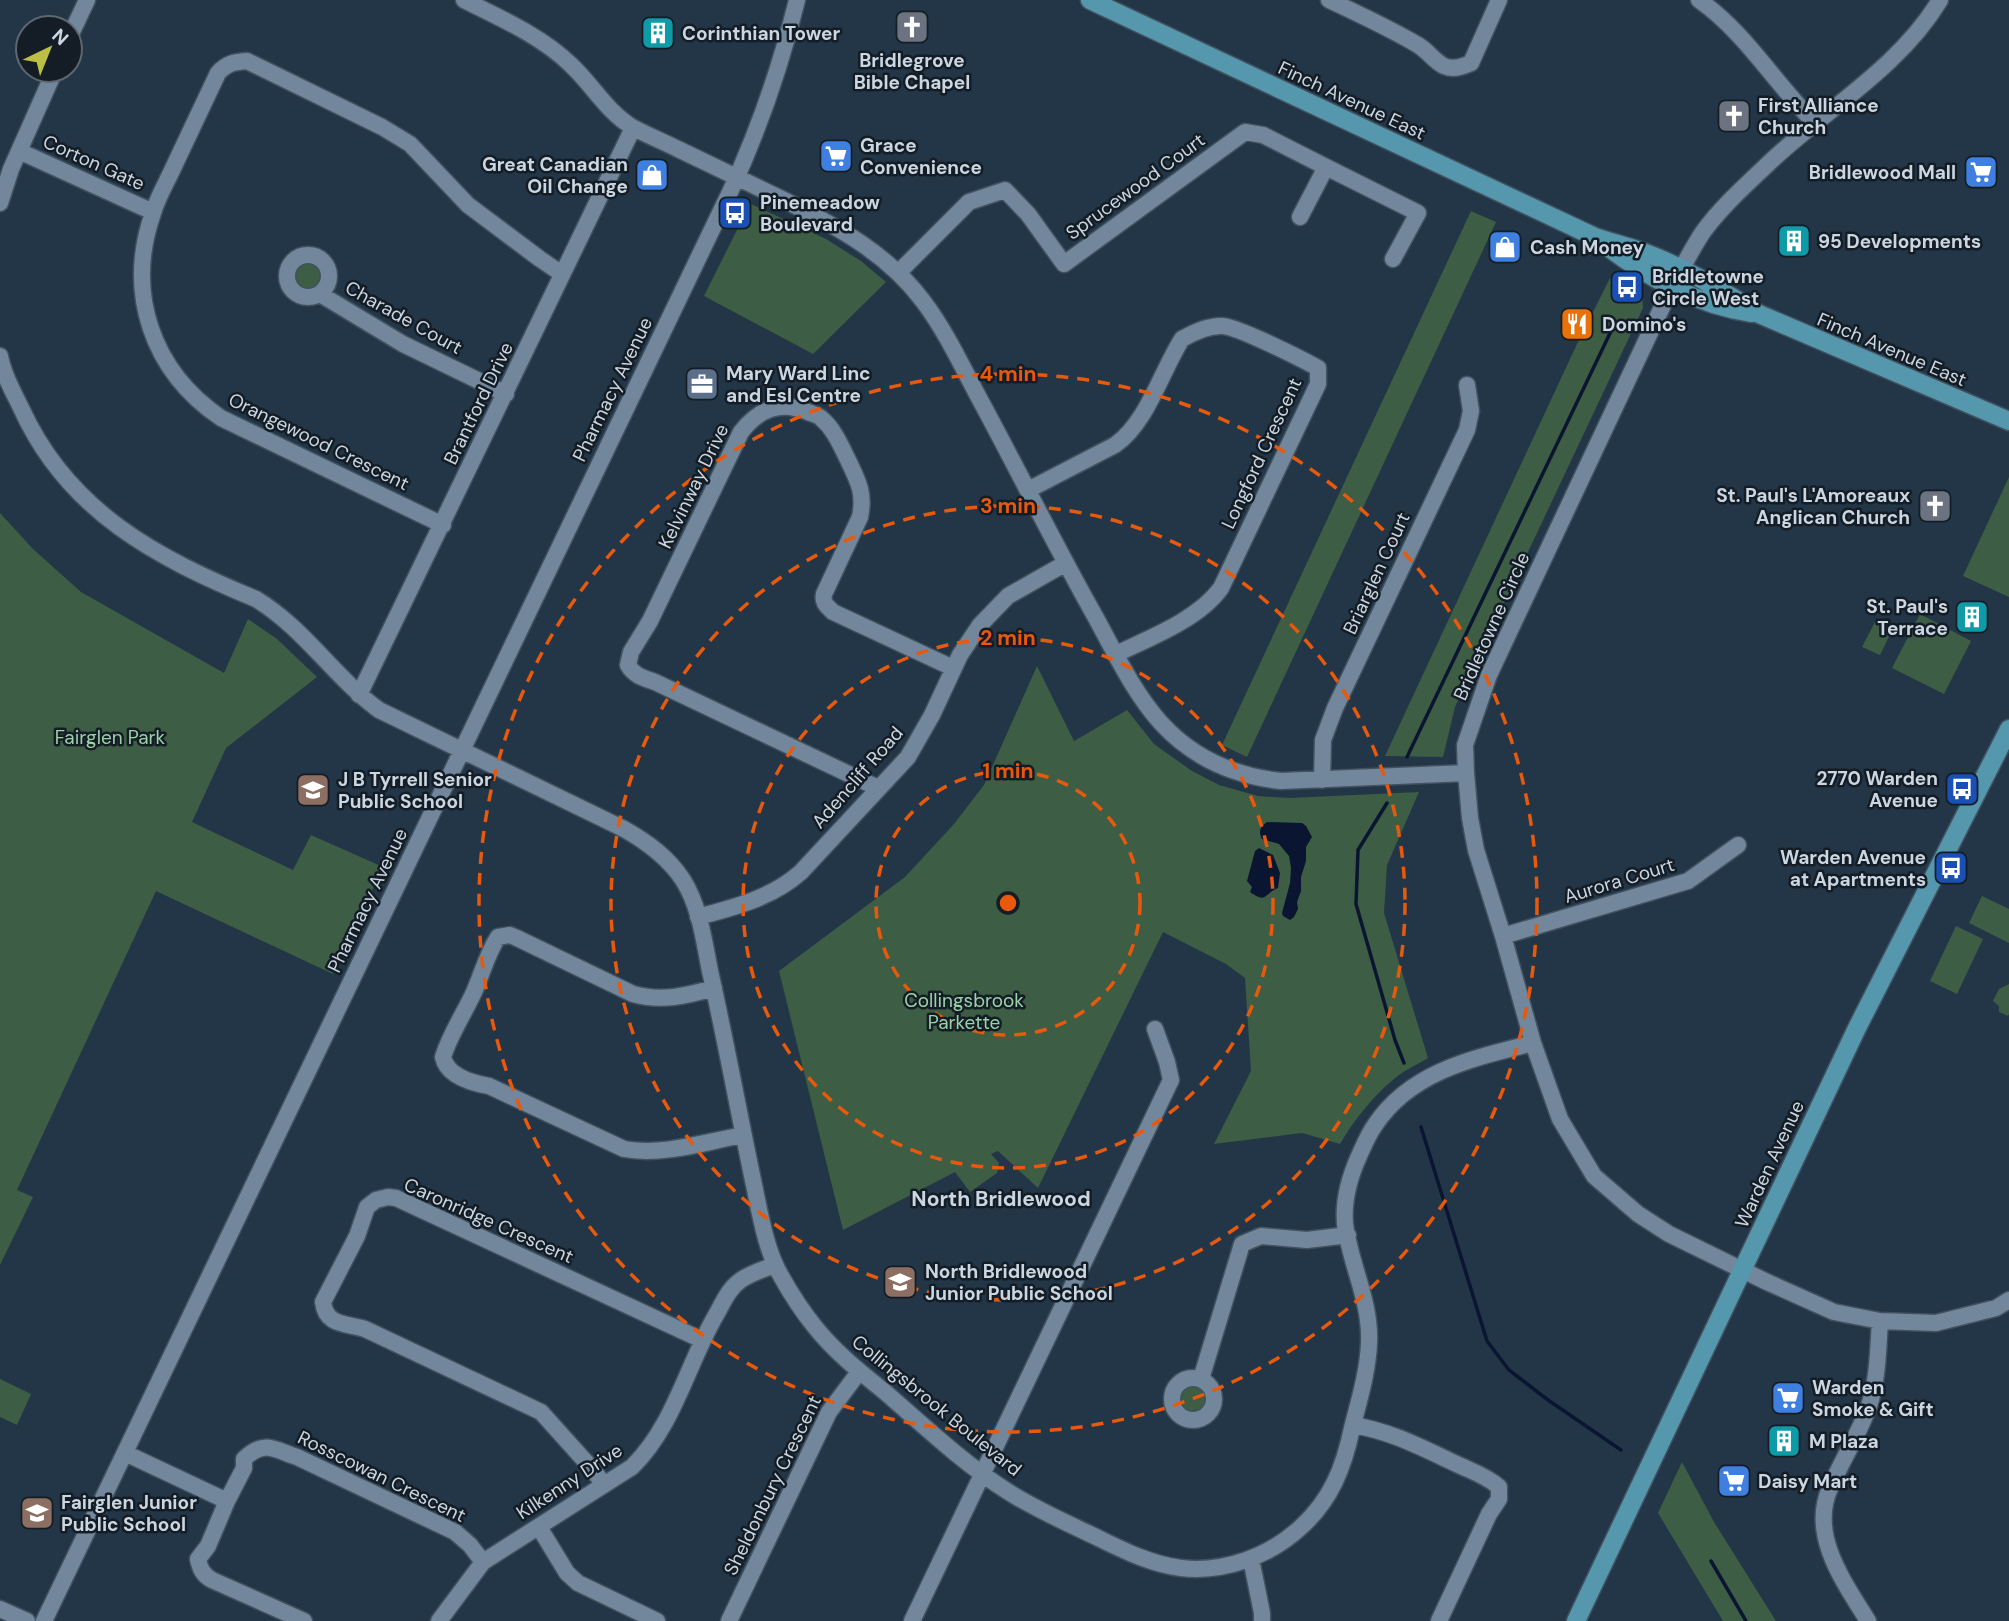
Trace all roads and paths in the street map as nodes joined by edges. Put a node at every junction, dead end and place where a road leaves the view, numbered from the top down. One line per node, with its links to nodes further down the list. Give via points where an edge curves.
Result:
1 (797, 0): 13 (street, Pharmacy Avenue, via 769,94)
2 (1090, 0): 17 (main road, Finch Avenue East)
3 (1329, 0): 4 (street, via 1457,68 1471,63)
4 (1499, 0)
5 (1699, 0): 9 (street)
6 (1940, 0): 9 (street, Bridletowne Circle, via 1897,53)
7 (467, 1): 10 (street, via 542,41)
8 (49, 84): 11 (street)
9 (1815, 123): 19 (street, Bridletowne Circle, via 1728,203 1703,232)
10 (634, 128): 13 (street); 21 (street, Brantford Drive)
11 (19, 151): 14 (street); 15 (street, Corton Gate)
12 (1326, 167): 16 (street); 18 (street, Sprucewood Court, via 1418,212); 20 (street, Sprucewood Court, via 1264,135 1245,132 1064,264 1005,190 969,202)
13 (737, 177): 20 (street, via 851,235); 37 (street, Pharmacy Avenue)
14 (0, 203)
15 (153, 212): 21 (street, Orangewood Crescent, via 218,73 233,62 247,61 410,144 468,205); 31 (street, Orangewood Crescent, via 142,280 148,323 168,365 190,393 221,418)
16 (1300, 217)
17 (1595, 237): 19 (main road, Finch Avenue East, via 1639,250); 22 (main road, Finch Avenue East)
18 (1393, 260)
19 (1681, 270): 22 (street, Bridletowne Circle); 24 (main road, Finch Avenue East)
20 (899, 272): 30 (street, via 939,325)
21 (562, 274): 28 (street, Brantford Drive)
22 (1671, 288): 24 (main road, Finch Avenue East, via 1730,310); 38 (street, Bridletowne Circle, via 1489,675 1465,745)
23 (320, 294): 28 (street, Charade Court, via 403,344)
24 (1759, 314): 29 (main road, Finch Avenue East)
25 (0, 356): 27 (street, Collingsbrook Boulevard)
26 (1466, 385): 39 (street, Briarglen Court, via 1471,411 1467,430 1335,708 1323,740)
27 (5, 388): 35 (street, Collingsbrook Boulevard, via 45,452 76,490 115,526 157,553 271,609)
28 (506, 394): 31 (street, Brantford Drive)
29 (2009, 421)
30 (1028, 490): 32 (street); 33 (street, Longford Crescent, via 1126,437 1182,339 1192,333 1225,326 1318,368 1318,384 1215,598 1189,617)
31 (443, 525): 35 (street, Brantford Drive)
32 (1066, 563): 33 (street); 34 (street, Adencliff Road, via 1007,596 980,625)
33 (1116, 654): 39 (street, via 1162,724 1208,760 1258,778)
34 (953, 668): 40 (street, Adencliff Road, via 908,757); 40 (street, Kelvinway Drive, via 833,612 825,604 824,594 860,517 860,485 821,417 787,406 751,419 628,665 641,677)
35 (359, 695): 37 (street, Collingsbrook Boulevard, via 388,715)
36 (2009, 729): 50 (main road, Warden Avenue, via 1857,1028)
37 (462, 751): 42 (street, Collingsbrook Boulevard, via 658,851 682,878); 57 (street, Pharmacy Avenue)
38 (1466, 773): 39 (street); 43 (street, Bridletowne Circle, via 1476,850)
39 (1322, 780)
40 (878, 788): 42 (street, Adencliff Road, via 792,880 764,897)
41 (1738, 845): 43 (street, Aurora Court, via 1688,881)
42 (698, 917): 44 (street, Collingsbrook Boulevard)
43 (1503, 936): 46 (street, Bridletowne Circle)
44 (714, 988): 47 (street, Collingsbrook Boulevard); 47 (street, via 648,998 517,938 498,937 452,1034 444,1063 466,1079 624,1149 658,1150)
45 (1155, 1029): 58 (street, via 1171,1080)
46 (1533, 1043): 48 (street, Collingsbrook Boulevard, via 1439,1071 1395,1100 1371,1130 1353,1170 1345,1211); 50 (street, Bridletowne Circle, via 1560,1119 1594,1176 1658,1228)
47 (743, 1135): 49 (street, Collingsbrook Boulevard)
48 (1348, 1235): 55 (street, via 1307,1240 1261,1236 1242,1244); 56 (street, Collingsbrook Boulevard, via 1369,1341)
49 (775, 1265): 53 (street, Kilkenny Drive, via 749,1275 731,1289); 54 (street, Collingsbrook Boulevard, via 800,1308)
50 (1742, 1269): 52 (street, Bridletowne Circle, via 1834,1312); 74 (main road, Warden Avenue)
51 (2009, 1300): 52 (street, Bridletowne Circle, via 1996,1308 1936,1323)
52 (1880, 1321): 75 (street, via 1874,1392 1822,1513 1829,1552)
53 (702, 1340): 59 (street, Kilkenny Drive, via 650,1447 632,1467); 59 (street, Caronridge Crescent, via 396,1198 376,1200 367,1207 323,1302 326,1315 541,1412)
54 (859, 1372): 58 (street, Collingsbrook Boulevard); 70 (street, Sheldonbury Crescent, via 829,1412)
55 (1201, 1379)
56 (1353, 1425): 62 (street, Collingsbrook Boulevard, via 1346,1457 1327,1498 1291,1536); 73 (street, via 1404,1438 1499,1488 1499,1499)
57 (125, 1453): 60 (street); 66 (street, Pharmacy Avenue)
58 (982, 1472): 62 (street, Collingsbrook Boulevard, via 1026,1503 1143,1559 1183,1568); 71 (street)
59 (604, 1485): 61 (street, Kilkenny Drive)
60 (227, 1501): 63 (street, Rosscowan Crescent, via 244,1459 259,1448 276,1448 455,1532); 67 (street, Rosscowan Crescent, via 198,1559 200,1568 212,1580)
61 (539, 1527): 63 (street, Kilkenny Drive); 69 (street, via 578,1583)
62 (1251, 1559): 72 (street)
63 (483, 1562): 68 (street, Kilkenny Drive)
64 (0, 1609): 65 (street)
65 (27, 1621)
66 (44, 1621)
67 (304, 1621)
68 (439, 1621)
69 (657, 1621)
70 (729, 1621)
71 (912, 1621)
72 (1262, 1621)
73 (1439, 1621)
74 (1576, 1621)
75 (1868, 1621)

